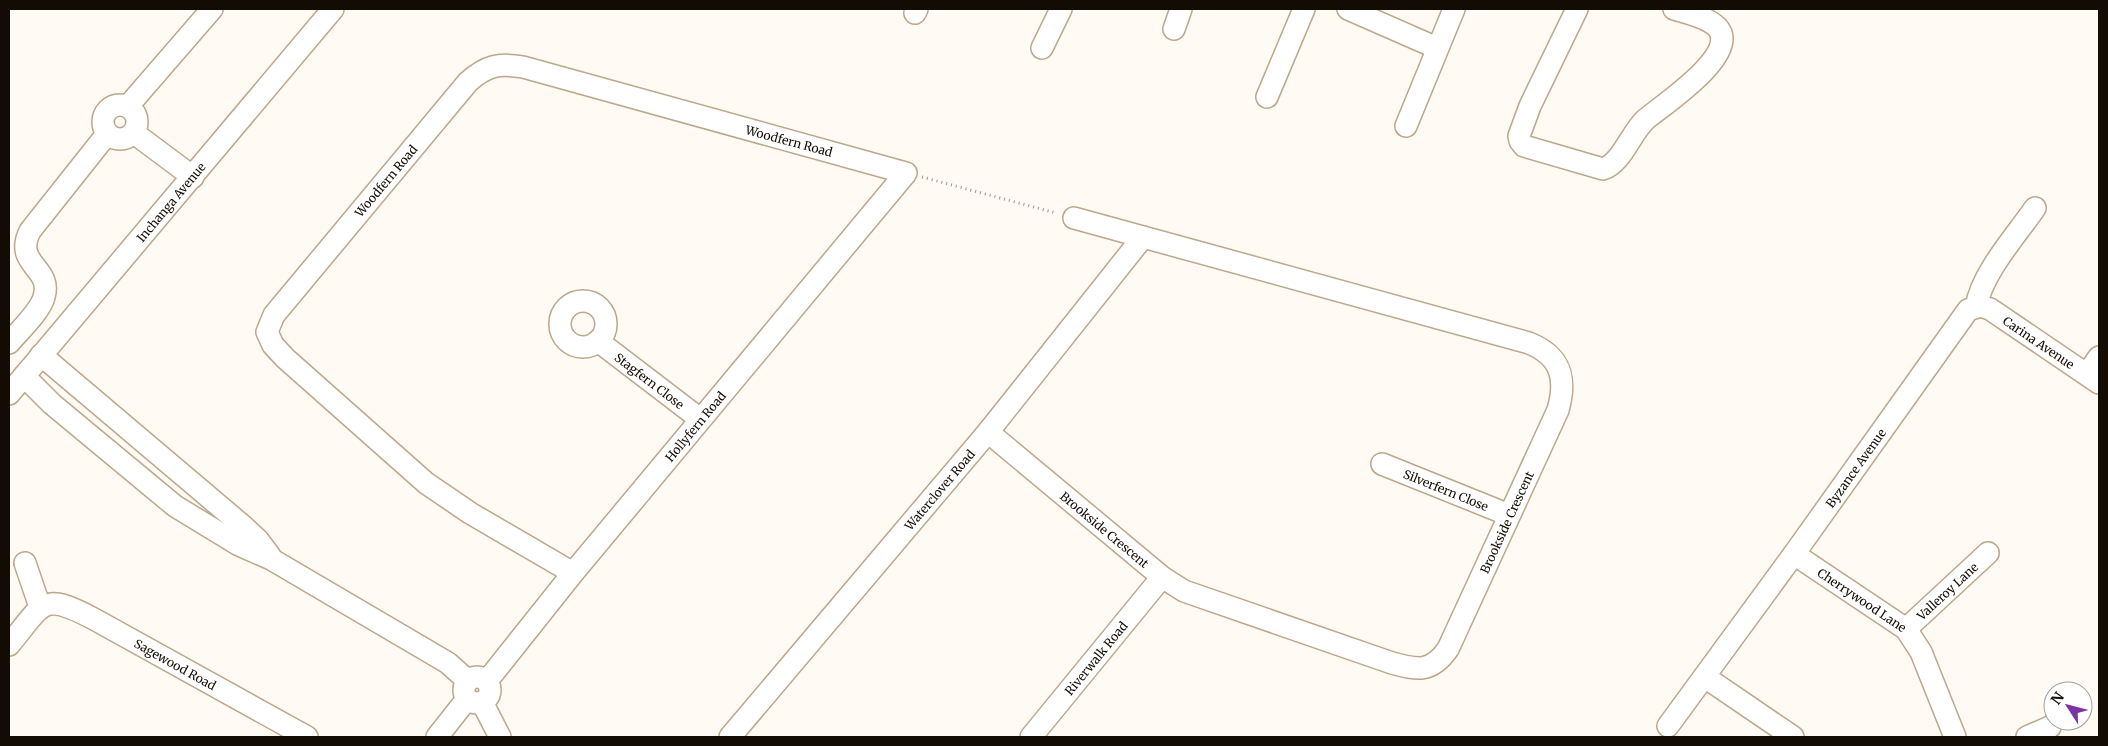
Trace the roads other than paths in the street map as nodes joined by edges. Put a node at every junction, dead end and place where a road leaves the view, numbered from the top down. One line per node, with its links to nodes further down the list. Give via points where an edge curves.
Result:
1 (212, 9): 14 (street)
2 (333, 9): 19 (street, Inchanga Avenue)
3 (1061, 9): 11 (street)
4 (1181, 9): 10 (street)
5 (1304, 9): 13 (street)
6 (1348, 9): 12 (street)
7 (1454, 9): 12 (street)
8 (1577, 9): 9 (street, via 1519,136 1524,146 1603,169 1613,164 1638,127 1684,92 1719,48 1722,38 1718,28)
9 (1674, 9)
10 (1174, 29)
11 (1042, 48)
12 (1437, 48): 15 (street)
13 (1267, 97)
14 (128, 106): 16 (street, via 138,121); 17 (street, via 114,105 104,114 103,128)
15 (1406, 126)
16 (134, 133): 17 (street, via 117,140); 19 (street)
17 (107, 134): 25 (street, via 25,241 25,252 39,270 46,289 38,308)
18 (906, 173): 32 (street, Hollyfern Road); 43 (street, Woodfern Road, via 524,67 508,64 486,68 462,89 274,315 267,332 285,358 426,482 470,513)
19 (193, 177): 26 (street, Inchanga Avenue)
20 (2035, 208): 23 (street, Byzance Avenue, via 1989,274 1978,293)
21 (1074, 218): 22 (street, Brookside Crescent)
22 (1143, 237): 34 (street, Waterclover Road); 38 (street, Brookside Crescent, via 1503,334 1544,350 1554,359 1560,374 1561,398)
23 (1976, 307): 29 (street, Carina Avenue, via 1990,309); 40 (street, Byzance Avenue, via 1965,314)
24 (598, 341): 32 (street, Stagfern Close)
25 (9, 343)
26 (41, 355): 28 (street, Inchanga Avenue); 31 (street)
27 (2099, 356): 29 (street)
28 (24, 376): 30 (street, Inchanga Avenue); 33 (street)
29 (2093, 379)
30 (9, 394)
31 (98, 405): 33 (street); 36 (street)
32 (700, 419): 43 (street, Hollyfern Road)
33 (80, 427): 37 (street)
34 (988, 432): 44 (street, Brookside Crescent); 55 (street, Waterclover Road)
35 (1382, 464): 38 (street, Silverfern Close)
36 (193, 483): 37 (street); 41 (street, via 258,540)
37 (175, 506): 41 (street, via 239,545)
38 (1509, 515): 44 (street, Brookside Crescent, via 1448,649 1438,662 1424,668 1392,663 1204,600)
39 (1988, 553): 46 (street, Valleroy Lane)
40 (1794, 554): 46 (street, Cherrywood Lane); 48 (street, Byzance Avenue)
41 (272, 559): 49 (street, via 448,663)
42 (25, 563): 45 (street)
43 (573, 572): 49 (street, Hollyfern Road)
44 (1162, 577): 56 (street, Riverwalk Road)
45 (40, 607): 47 (street); 52 (street, Sagewood Road, via 52,603 70,606)
46 (1906, 629): 58 (street, Cherrywood Lane, via 1921,652)
47 (9, 645)
48 (1705, 677): 50 (street, Byzance Avenue); 57 (street)
49 (476, 691): 53 (street, Hollyfern Road); 54 (street)
50 (1668, 726)
51 (2043, 730): 59 (street)
52 (307, 737)
53 (437, 737)
54 (500, 737)
55 (730, 737)
56 (1030, 737)
57 (1793, 737)
58 (1955, 737)
59 (2027, 737)

